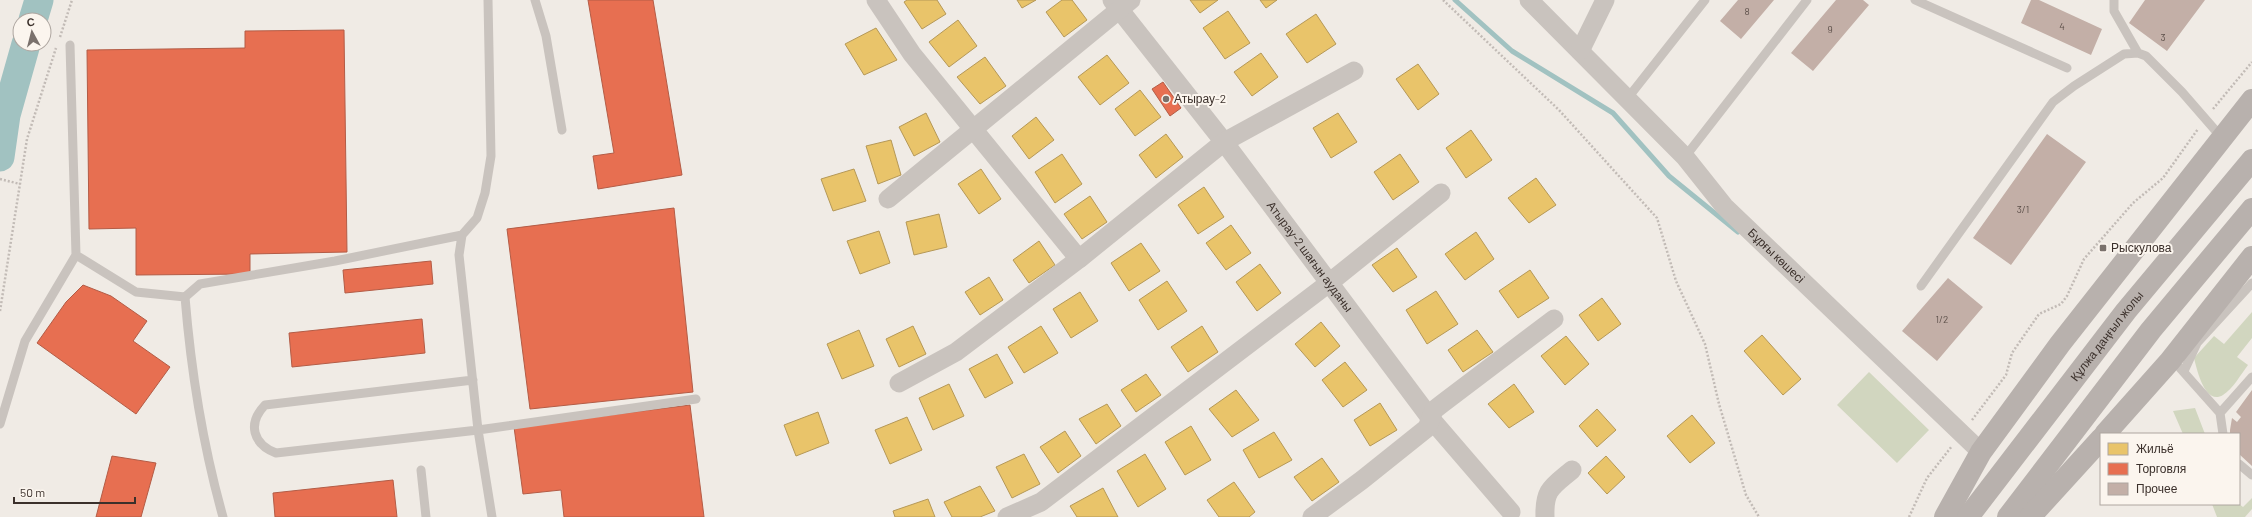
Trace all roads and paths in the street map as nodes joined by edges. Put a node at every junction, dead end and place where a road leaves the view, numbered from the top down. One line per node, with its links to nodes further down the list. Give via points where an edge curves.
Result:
1 (72, 0): 29 (path, via 27,139)
2 (488, 0): 33 (lane, via 491,156 485,193 476,218)
3 (535, 0): 23 (lane, via 546,36)
4 (876, 0): 22 (street, via 912,54)
5 (1443, 0): 68 (path, via 1559,110 1657,218 1676,281 1705,344 1719,404 1746,495)
6 (1529, 0): 14 (street, Бұрғы көшесі)
7 (1605, 0): 14 (street)
8 (1705, 0): 19 (lane)
9 (1807, 0): 26 (lane)
10 (1915, 0): 17 (lane)
11 (2114, 0): 15 (lane, via 2114,11)
12 (1120, 3): 22 (street); 25 (street, Атырау-2 шағын ауданы)
13 (70, 45): 34 (lane)
14 (1580, 52): 19 (street, Бұрғы көшесі)
15 (2138, 53): 21 (lane, via 2146,56 2158,67); 39 (lane, via 2124,54 2052,102)
16 (2252, 62): 21 (path)
17 (2067, 68)
18 (1354, 71): 25 (street)
19 (1627, 99): 26 (street, Бұрғы көшесі)
20 (2252, 100): 24 (main road)
21 (2205, 118): 24 (lane); 54 (path, via 2163,178 2133,203 2084,259 2061,304 2040,314 2012,353 2006,375)
22 (974, 129): 31 (street); 36 (street)
23 (562, 130)
24 (2222, 138): 56 (main road, via 2060,344)
25 (1224, 142): 36 (street); 37 (street, Атырау-2 шағын ауданы)
26 (1685, 157): 54 (street, Бұрғы көшесі, via 1724,206)
27 (2252, 160): 71 (main road, Құлжа даңғыл жолы, via 2126,310)
28 (0, 179): 29 (path)
29 (20, 184): 41 (path)
30 (1441, 193): 37 (street)
31 (888, 200)
32 (2252, 210): 72 (main road, via 2151,330)
33 (462, 236): 40 (lane, via 200,284); 45 (lane, via 459,255)
34 (76, 255): 40 (lane, via 136,292); 50 (lane, via 25,341)
35 (2252, 257): 43 (main road)
36 (1080, 259): 46 (street, via 956,352)
37 (1329, 283): 49 (street, Атырау-2 шағын ауданы); 65 (street, via 1041,502)
38 (2252, 283): 43 (lane)
39 (1921, 286)
40 (185, 297): 62 (lane, via 191,361)
41 (0, 311)
42 (1554, 319): 49 (street, via 1442,403 1434,410)
43 (2177, 366): 48 (lane); 52 (main road)
44 (2252, 377): 48 (lane)
45 (473, 380): 51 (lane); 51 (lane, via 265,405 257,414 254,427 259,442 276,452)
46 (899, 383)
47 (696, 399): 51 (lane)
48 (2220, 413): 53 (lane)
49 (1430, 419): 61 (street, Атырау-2 шағын ауданы); 66 (street, via 1426,428)
50 (0, 424)
51 (478, 430): 64 (lane)
52 (2106, 433)
53 (2223, 433)
54 (1962, 434): 56 (street, Бұрғы көшесі); 69 (path, via 1927,478)
55 (2100, 440): 73 (main road)
56 (1981, 452): 70 (main road)
57 (2240, 465): 60 (lane)
58 (421, 470): 63 (lane)
59 (1572, 470): 67 (street, via 1548,491)
60 (2252, 475)
61 (1511, 512)
62 (223, 517)
63 (426, 517)
64 (492, 517)
65 (1007, 517)
66 (1312, 517)
67 (1545, 517)
68 (1759, 517)
69 (1909, 517)
70 (1945, 517)
71 (1968, 517)
72 (2008, 517)
73 (2030, 517)

